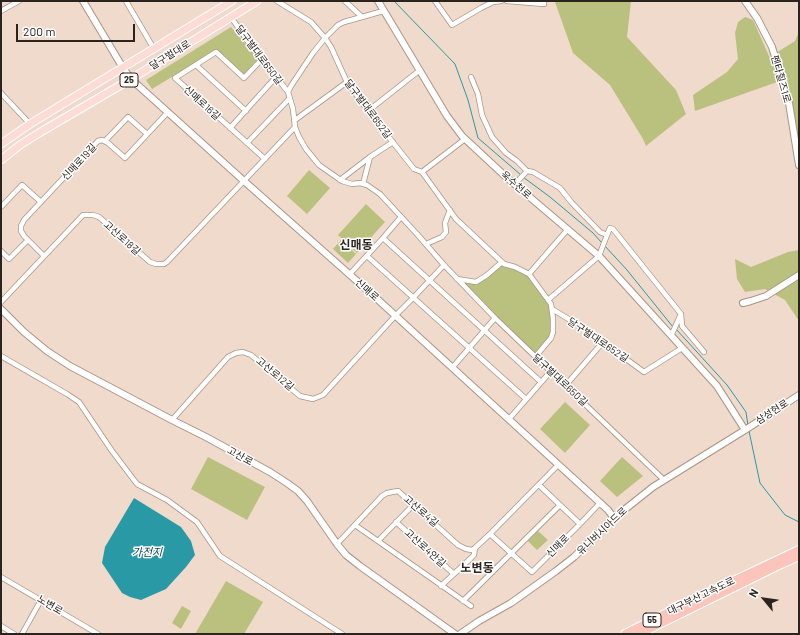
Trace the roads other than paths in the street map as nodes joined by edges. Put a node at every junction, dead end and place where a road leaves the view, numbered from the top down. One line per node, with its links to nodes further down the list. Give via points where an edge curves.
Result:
1 (19, 1): 15 (street)
2 (83, 1): 22 (main road, 신매로)
3 (126, 1): 19 (street)
4 (230, 1): 19 (main road, 달구벌대로 / 25)
5 (257, 1): 16 (main road, 달구벌대로 / 25)
6 (277, 1): 18 (street, 달구벌대로652길, via 311,22)
7 (345, 1): 17 (street)
8 (378, 1): 14 (main road, 욱수천로)
9 (435, 1): 10 (street, via 452,25 493,2)
10 (501, 1)
11 (506, 1): 12 (street, via 544,4)
12 (544, 1)
13 (745, 1): 47 (main road, 펜타힐즈1로, via 758,18 772,47 789,103)
14 (383, 11): 17 (street); 23 (main road, 욱수천로)
15 (1, 12)
16 (231, 17): 20 (street, 달구벌대로650길); 26 (main road, 달구벌대로 / 25)
17 (362, 17): 18 (street, via 341,23)
18 (325, 38): 27 (street, 달구벌대로652길); 28 (street, 달구벌대로650길)
19 (154, 49): 22 (main road, 달구벌대로 / 25)
20 (262, 59): 21 (street, 신매로16길, via 244,78 216,52); 24 (street, 달구벌대로650길)
21 (196, 65): 31 (street); 37 (street, 신매로16길, via 175,78)
22 (123, 68): 26 (main road, 신매로); 35 (main road, 달구벌대로 / 25)
23 (420, 70): 32 (street); 39 (main road, 욱수천로, via 447,116)
24 (276, 77): 28 (street, 달구벌대로650길); 31 (street)
25 (471, 77): 48 (street, via 482,115 492,137)
26 (131, 79): 33 (main road, 신매로); 46 (main road, 달구벌대로 / 25, via 39,133)
27 (347, 82): 32 (street, 달구벌대로652길); 34 (street)
28 (288, 92): 30 (street, 달구벌대로650길)
29 (1, 93): 35 (street)
30 (289, 99): 34 (street, 달구벌대로650길); 42 (street)
31 (246, 111): 37 (street)
32 (368, 111): 41 (street, 달구벌대로652길)
33 (168, 112): 38 (street, 신매로19길); 51 (main road, 신매로)
34 (295, 120): 36 (street, 달구벌대로650길)
35 (30, 124): 43 (main road, 달구벌대로 / 25)
36 (295, 127): 45 (street); 50 (street, 달구벌대로650길, via 302,144 318,165)
37 (230, 128): 42 (street, 신매로16길)
38 (147, 134): 40 (street, 신매로19길, via 125,158); 40 (street, via 128,116)
39 (465, 139): 49 (street); 53 (main road, 욱수천로)
40 (105, 141): 54 (street, 신매로19길, via 98,141)
41 (393, 142): 44 (street); 49 (street, 달구벌대로652길, via 414,168)
42 (247, 143): 45 (street, 신매로16길)
43 (1, 144)
44 (370, 157): 50 (street); 52 (street)
45 (265, 159): 51 (street)
46 (1, 160)
47 (799, 165)
48 (527, 171): 53 (street); 59 (street, via 560,188 592,224)
49 (422, 172): 56 (street, 달구벌대로652길)
50 (340, 180): 52 (street, 달구벌대로650길)
51 (244, 181): 64 (street, 고산로18길, via 164,264 150,262 99,217 88,214 83,215); 69 (main road, 신매로)
52 (363, 184): 57 (street, 달구벌대로650길, via 380,194)
53 (515, 184): 58 (main road, 욱수천로)
54 (41, 202): 55 (street, via 22,185); 61 (street, 신매로19길, via 21,226 21,231)
55 (1, 207)
56 (450, 210): 62 (street, via 445,223 446,232 442,237); 67 (street, 달구벌대로652길, via 456,219)
57 (401, 217): 60 (street); 62 (street, 달구벌대로650길)
58 (568, 229): 66 (main road, 욱수천로); 70 (street)
59 (607, 235): 66 (street); 80 (street, via 610,228 613,229)
60 (383, 238): 65 (street); 73 (street)
61 (28, 240): 63 (street, via 9,259); 64 (street, 신매로19길)
62 (426, 244): 68 (street, 달구벌대로650길)
63 (1, 251)
64 (44, 256): 76 (street, 고산로18길)
65 (367, 256): 69 (street); 74 (street)
66 (599, 256): 75 (street); 84 (main road, 욱수천로)
67 (502, 262): 70 (street, 달구벌대로652길); 72 (street, via 476,282)
68 (444, 265): 72 (street, 달구벌대로650길); 73 (street)
69 (350, 274): 81 (main road, 신매로)
70 (529, 274): 75 (street, 달구벌대로652길)
71 (799, 275): 77 (main road, via 766,296 751,302)
72 (457, 279): 82 (street, 달구벌대로650길)
73 (429, 280): 74 (street); 83 (street)
74 (413, 298): 81 (street); 86 (street)
75 (548, 300): 79 (street, 달구벌대로652길)
76 (1, 302)
77 (743, 302)
78 (1, 309): 98 (main road, 고산로, via 47,351 70,366)
79 (552, 309): 85 (street, 달구벌대로652길); 90 (street, 달구벌대로652길, via 551,338)
80 (681, 314): 84 (street); 88 (street, via 682,326)
81 (395, 316): 91 (main road, 신매로); 98 (street, 고산로12길, via 323,394 316,398 300,396 251,355 236,353 228,357)
82 (495, 318): 83 (street); 90 (street, 달구벌대로650길)
83 (484, 331): 86 (street); 93 (street)
84 (671, 336): 87 (main road, 욱수천로)
85 (603, 342): 87 (street, 달구벌대로652길, via 644,372); 94 (street)
86 (470, 348): 91 (street); 96 (street)
87 (682, 348): 99 (main road, 욱수천로, via 717,386)
88 (704, 352)
89 (1, 356): 129 (street, via 79,402 137,484 167,500 197,522 220,556)
90 (536, 356): 92 (street, 달구벌대로650길)
91 (452, 368): 97 (main road, 신매로)
92 (551, 371): 93 (street); 94 (street, 달구벌대로650길)
93 (542, 382): 96 (street)
94 (566, 385): 101 (street, 달구벌대로650길)
95 (799, 395): 99 (main road, 삼성현로)
96 (526, 399): 97 (street)
97 (509, 419): 100 (main road, 신매로)
98 (172, 420): 112 (main road, 고산로, via 287,482 307,501)
99 (745, 430): 101 (main road, 유니버시아드로)
100 (558, 465): 102 (street); 103 (main road, 신매로)
101 (664, 480): 106 (main road, 유니버시아드로)
102 (539, 485): 105 (street); 110 (street)
103 (600, 503): 106 (main road, 신매로); 108 (street, 신매로)
104 (414, 504): 107 (street, 고산로4안길); 109 (street, 고산로4길, via 398,491 387,493); 113 (street, 고산로4길, via 462,548)
105 (560, 505): 108 (street); 115 (street)
106 (614, 518): 131 (main road, 유니버시아드로, via 556,571)
107 (396, 522): 111 (street, 고산로4안길); 117 (street, 고산로4안길)
108 (580, 524): 115 (street, 신매로, via 532,572)
109 (355, 525): 111 (street, 고산로4안길); 112 (street, 고산로4길)
110 (490, 534): 113 (street); 115 (street)
111 (378, 542): 119 (street, 고산로4안길)
112 (337, 544): 130 (main road, 고산로, via 352,560)
113 (475, 548): 117 (street, 고산로4안길, via 474,555)
114 (799, 550): 122 (highway, 대구부산고속도로 / 55)
115 (512, 554): 121 (street)
116 (799, 556): 122 (highway, 대구부산고속도로 / 55)
117 (454, 574): 119 (street, 고산로4안길)
118 (1, 577): 120 (street, 노변로)
119 (441, 586): 121 (street, 고산로4안길)
120 (41, 600): 127 (street); 128 (street, 노변로)
121 (463, 601): 123 (street, 고산로4안길)
122 (696, 602): 124 (highway, 대구부산고속도로 / 55)
123 (470, 606)
124 (682, 609): 132 (highway, 대구부산고속도로 / 55); 133 (highway, 대구부산고속도로 / 55)
125 (1, 626): 126 (street)
126 (14, 634)
127 (22, 634)
128 (98, 634)
129 (342, 634)
130 (454, 634)
131 (460, 634)
132 (625, 634)
133 (639, 634)

